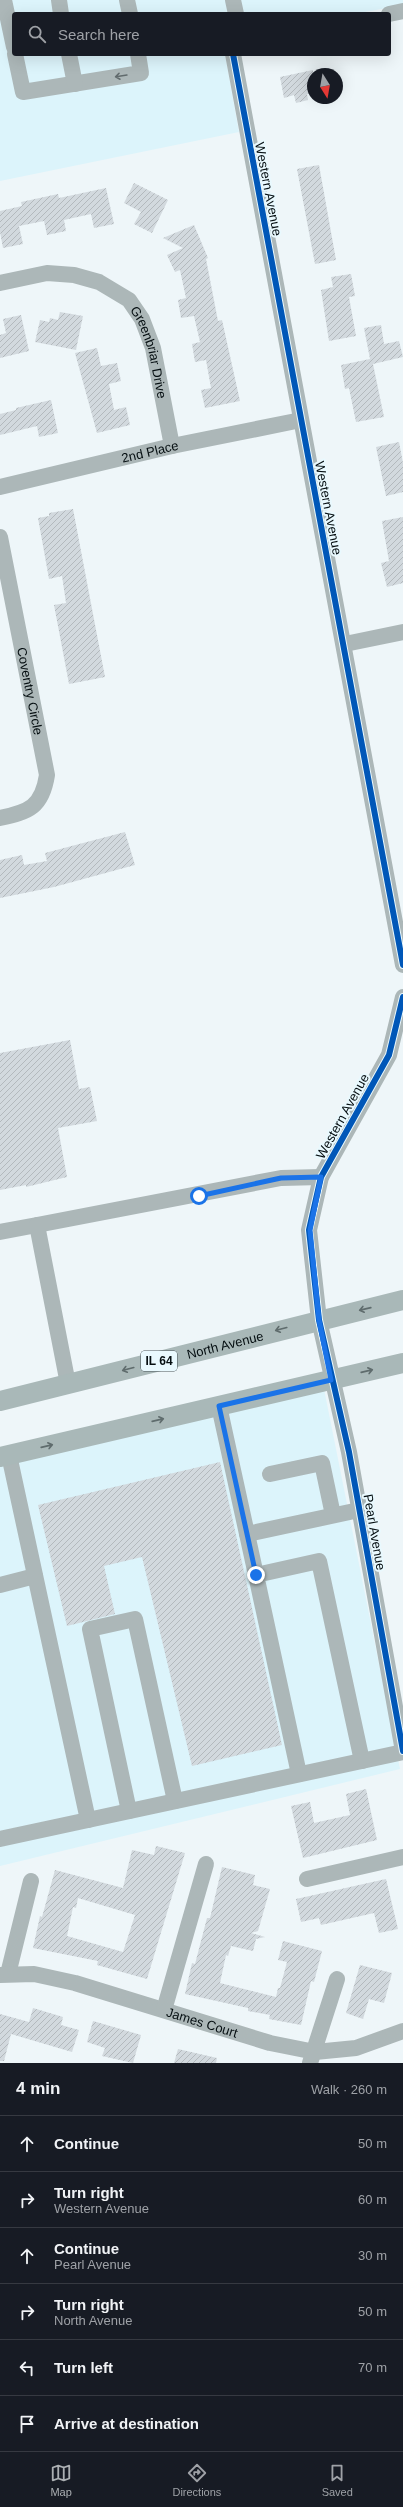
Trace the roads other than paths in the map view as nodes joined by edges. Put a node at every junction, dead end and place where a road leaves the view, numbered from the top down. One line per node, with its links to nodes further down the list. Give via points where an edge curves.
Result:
1 (4, 0): 10 (street)
2 (59, 0): 6 (street)
3 (128, 0): 7 (street)
4 (233, 0): 8 (street)
5 (403, 11): 9 (street)
6 (62, 12)
7 (130, 12)
8 (236, 12)
9 (391, 14)
10 (12, 38)
11 (16, 56): 15 (street, via 23,92)
12 (69, 56): 15 (street)
13 (138, 56): 15 (street, one-way to 15, via 141,73)
14 (233, 56): 17 (street, Western Avenue)
15 (75, 84)
16 (0, 283): 18 (street, Greenbriar Drive, via 47,273 74,275 99,282 129,300 142,318 153,348)
17 (301, 420): 18 (street, 2nd Place); 22 (street, Western Avenue)
18 (172, 446): 19 (street, 2nd Place)
19 (0, 487)
20 (0, 537): 23 (street, Coventry Circle, via 47,775 44,791 35,806 23,813)
21 (403, 632): 22 (street)
22 (345, 644): 24 (street, Western Avenue)
23 (0, 818)
24 (403, 966)
25 (403, 997): 26 (street, Western Avenue, via 389,1055)
26 (321, 1177): 27 (street, via 281,1178); 30 (street, Western Avenue, via 310,1230)
27 (37, 1225): 28 (street); 33 (street)
28 (0, 1232)
29 (403, 1300): 30 (main road, North Avenue / IL 64, one-way to 30)
30 (319, 1320): 32 (street, Pearl Avenue); 33 (main road, North Avenue / IL 64, one-way to 33)
31 (403, 1363): 32 (main road, one-way to 31)
32 (331, 1380): 35 (main road); 38 (street, Pearl Avenue, via 349,1452)
33 (68, 1384): 34 (main road, North Avenue / IL 64)
34 (0, 1401)
35 (219, 1406): 36 (main road, one-way to 35); 40 (street)
36 (5, 1456): 42 (street)
37 (270, 1474): 39 (street, via 322,1463)
38 (359, 1510): 39 (street); 44 (street, Pearl Avenue)
39 (333, 1516): 40 (street)
40 (247, 1534): 41 (street)
41 (256, 1575): 45 (street, via 318,1561); 46 (street)
42 (35, 1576): 43 (street); 49 (street)
43 (0, 1585)
44 (403, 1751): 45 (street)
45 (362, 1761): 46 (street)
46 (299, 1774): 47 (street)
47 (175, 1801): 48 (street); 48 (street, via 135,1619 128,1620 90,1629)
48 (129, 1811): 49 (street)
49 (88, 1820): 50 (street)
50 (0, 1839)
51 (403, 1857): 53 (street)
52 (206, 1864): 57 (street)
53 (307, 1879)
54 (31, 1881): 55 (street)
55 (4, 1974): 57 (street, James Court, via 52,1977)
56 (337, 1979): 59 (street)
57 (164, 2010): 59 (street, James Court)
58 (403, 2031): 59 (street, James Court, via 356,2048)
59 (312, 2057)

